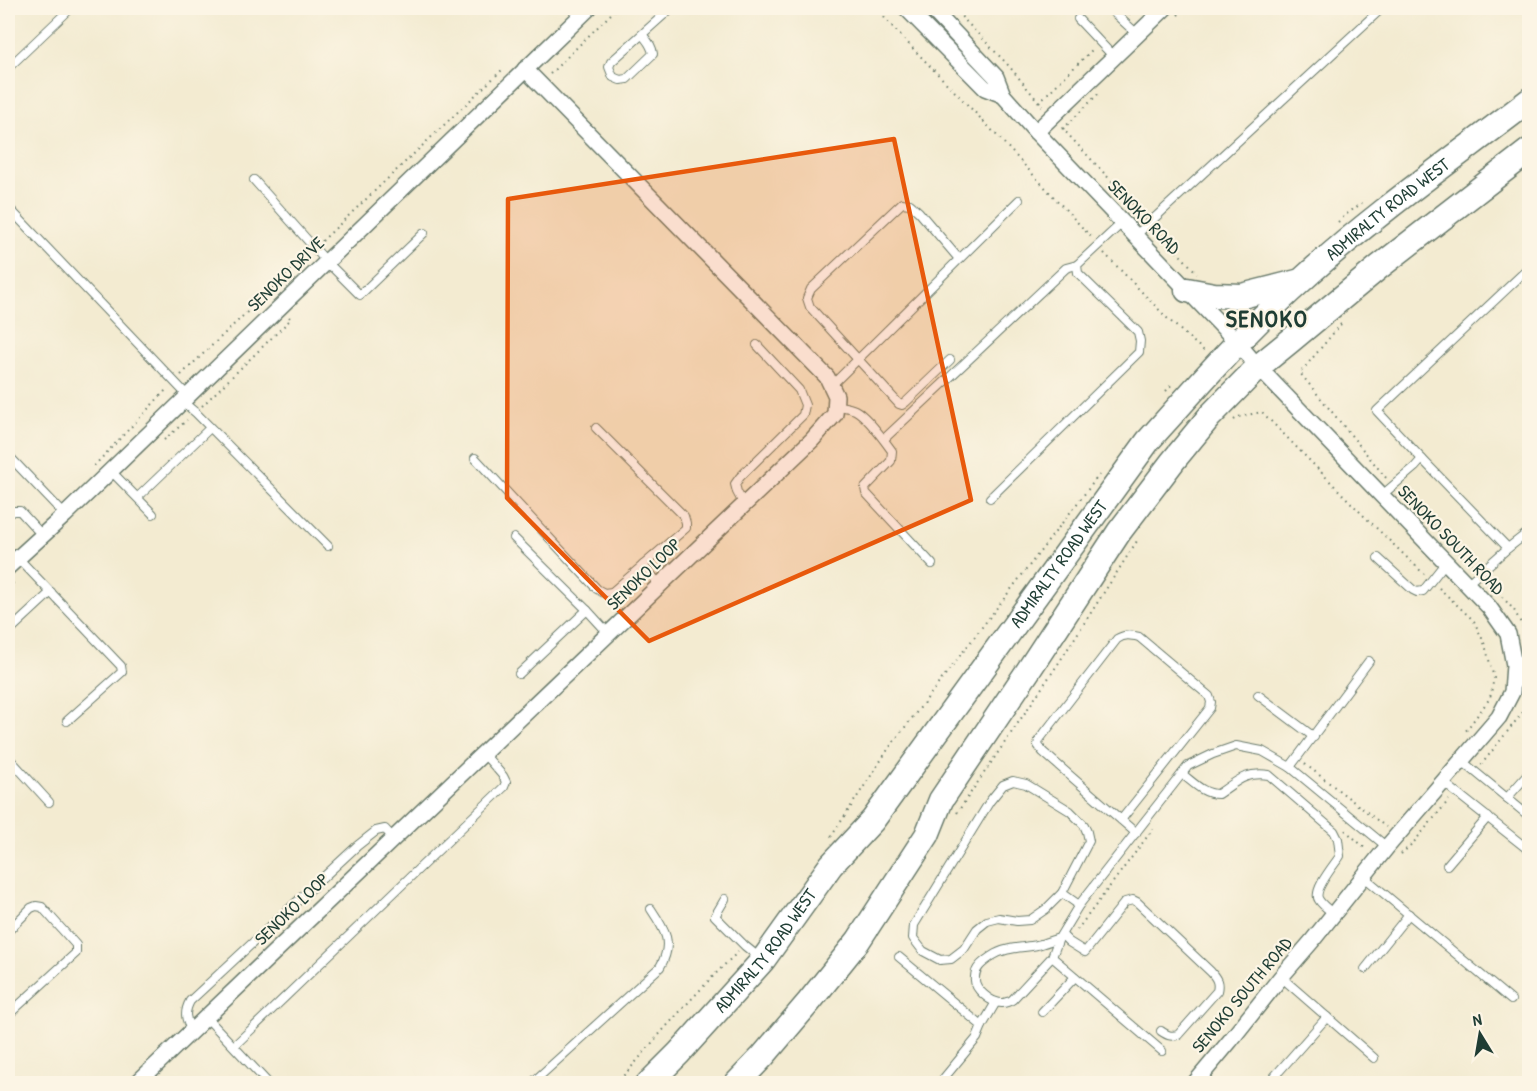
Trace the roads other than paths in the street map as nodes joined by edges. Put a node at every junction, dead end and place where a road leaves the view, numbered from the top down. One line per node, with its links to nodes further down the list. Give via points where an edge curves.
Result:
1 (71, 8): 13 (lane)
2 (589, 8): 14 (street, SENOKO DRIVE)
3 (665, 8): 10 (lane, via 668,10)
4 (906, 8): 15 (street, SENOKO ROAD, via 985,88)
5 (931, 8): 15 (street, SENOKO ROAD, via 996,77)
6 (1109, 8): 11 (lane)
7 (1165, 8): 11 (street)
8 (1382, 8): 24 (lane)
9 (1078, 20): 12 (lane)
10 (642, 34): 10 (lane, via 610,62 612,77 627,79 653,54)
11 (1137, 34): 12 (street)
12 (1114, 57): 17 (street)
13 (8, 68)
14 (525, 69): 26 (street, SENOKO DRIVE); 36 (street, via 827,377)
15 (1003, 94): 17 (street, SENOKO ROAD)
16 (1525, 106): 29 (main road, ADMIRALTY ROAD WEST, via 1485,132)
17 (1036, 132): 22 (street, SENOKO ROAD)
18 (1530, 150): 35 (main road, ADMIRALTY ROAD WEST)
19 (254, 180): 26 (lane)
20 (1019, 200): 25 (lane)
21 (8, 207): 37 (lane, via 174,381)
22 (1122, 223): 24 (street, SENOKO ROAD); 27 (lane)
23 (424, 233): 26 (lane, via 360,295)
24 (1135, 236): 30 (street, SENOKO ROAD)
25 (959, 260): 33 (lane); 33 (lane, via 919,212 902,203 811,289 807,298 810,307)
26 (326, 261): 37 (street, SENOKO DRIVE)
27 (1077, 265): 41 (lane, via 1066,268); 48 (lane, via 1082,278 1137,332 1139,352)
28 (1530, 267): 44 (lane, via 1377,411)
29 (1301, 280): 30 (main road, via 1242,296 1214,295); 31 (main road, ADMIRALTY ROAD WEST)
30 (1195, 284): 31 (street, SENOKO ROAD)
31 (1237, 342): 35 (street, SENOKO ROAD); 101 (main road, ADMIRALTY ROAD WEST, via 1148,441 873,820)
32 (757, 345): 49 (lane, via 799,390 805,405 803,415 735,484)
33 (858, 359): 34 (lane, via 902,405); 36 (lane)
34 (950, 360)
35 (1258, 367): 46 (street, SENOKO SOUTH ROAD); 125 (main road, ADMIRALTY ROAD WEST, via 1210,416 1119,532 941,800 927,835 858,941)
36 (831, 386): 38 (street)
37 (185, 399): 39 (lane); 45 (street, SENOKO DRIVE)
38 (835, 405): 41 (lane, via 853,409); 49 (street, SENOKO LOOP, via 835,414 812,440)
39 (210, 428): 47 (lane); 56 (lane)
40 (596, 428): 62 (lane, via 684,516 686,528)
41 (884, 439): 61 (lane, via 892,451 891,461 866,488 867,493)
42 (8, 455): 52 (lane)
43 (475, 458): 62 (lane, via 597,589 612,592)
44 (1422, 459): 46 (lane); 57 (lane)
45 (111, 471): 47 (lane); 52 (street, SENOKO DRIVE)
46 (1387, 491): 60 (street, SENOKO SOUTH ROAD)
47 (138, 497): 51 (lane)
48 (990, 498)
49 (744, 505): 64 (street, SENOKO LOOP)
50 (8, 514): 54 (lane, via 20,511)
51 (153, 514)
52 (65, 515): 54 (street, SENOKO DRIVE)
53 (1530, 531): 57 (lane)
54 (42, 535): 59 (street, SENOKO DRIVE)
55 (514, 538): 66 (lane)
56 (328, 546)
57 (1508, 548): 63 (lane)
58 (1378, 558): 60 (lane, via 1417,592 1423,591)
59 (13, 562): 65 (lane)
60 (1446, 562): 63 (street, SENOKO SOUTH ROAD)
61 (932, 564)
62 (643, 565): 64 (lane)
63 (1467, 584): 70 (street, SENOKO SOUTH ROAD, via 1490,607)
64 (660, 585): 68 (street, SENOKO LOOP)
65 (51, 592): 67 (lane); 73 (lane, via 121,666 122,672)
66 (587, 609): 68 (lane); 71 (lane)
67 (8, 632)
68 (609, 634): 75 (street, SENOKO LOOP)
69 (1369, 661): 74 (lane)
70 (1522, 665): 77 (street, SENOKO SOUTH ROAD, via 1499,717)
71 (519, 674)
72 (1258, 695): 74 (lane)
73 (67, 721)
74 (1314, 737): 78 (lane)
75 (483, 753): 88 (street, SENOKO LOOP); 116 (lane, via 503,776 504,787)
76 (8, 757): 83 (lane)
77 (1462, 761): 81 (street, SENOKO SOUTH ROAD); 82 (lane)
78 (1290, 767): 80 (lane, via 1262,751 1236,746 1188,766); 89 (lane)
79 (1530, 772): 82 (lane)
80 (1182, 774): 87 (lane); 97 (lane, via 1213,794 1247,775 1269,775 1334,831 1340,856 1317,896)
81 (1443, 782): 84 (lane); 89 (street, SENOKO SOUTH ROAD)
82 (1507, 798): 85 (lane)
83 (49, 802)
84 (1488, 817): 90 (lane); 91 (lane)
85 (1530, 817)
86 (1121, 820): 86 (lane, via 1038,745 1117,639 1130,635 1139,637 1209,696 1211,702); 87 (lane)
87 (1136, 833): 95 (lane)
88 (394, 838): 111 (street, SENOKO LOOP); 114 (lane, via 385,830 376,831 357,846 190,1001 185,1016)
89 (1383, 844): 92 (street, SENOKO SOUTH ROAD)
90 (1530, 851)
91 (1447, 865)
92 (1364, 876): 97 (street, SENOKO SOUTH ROAD); 98 (lane)
93 (1062, 893): 93 (lane, via 1089,841 1084,825 1026,784 1013,781 1003,785 990,801 922,910 914,925 913,938 923,951 940,960 951,959 987,921 1030,920); 95 (lane)
94 (725, 899): 101 (lane, via 715,916)
95 (1078, 905): 100 (lane)
96 (651, 909): 123 (lane, via 667,940 660,967)
97 (1334, 914): 106 (street, SENOKO SOUTH ROAD)
98 (1409, 914): 104 (lane); 107 (lane)
99 (8, 931): 110 (lane, via 36,906 77,949)
100 (1060, 937): 103 (lane); 108 (lane, via 995,953 984,961 974,978 976,986); 115 (lane, via 1085,952 1125,902 1137,902 1211,972 1218,984 1178,1035 1172,1037)
101 (754, 953): 124 (main road, ADMIRALTY ROAD WEST, via 679,1053)
102 (899, 957): 113 (lane)
103 (1052, 957): 105 (lane); 108 (lane, via 1012,1000)
104 (1365, 969)
105 (1075, 977): 109 (lane); 117 (lane)
106 (1281, 977): 112 (lane); 120 (street, SENOKO SOUTH ROAD)
107 (1511, 1000)
108 (996, 1002): 113 (lane)
109 (1042, 1012)
110 (8, 1015)
111 (206, 1017): 114 (street, SENOKO LOOP); 116 (lane)
112 (1327, 1017): 118 (lane); 119 (lane)
113 (982, 1026): 126 (lane, via 977,1038)
114 (192, 1030): 121 (street, SENOKO LOOP)
115 (1161, 1031)
116 (234, 1046): 122 (lane)
117 (1162, 1051)
118 (1374, 1058)
119 (1274, 1077)
120 (1202, 1081)
121 (136, 1083)
122 (269, 1083)
123 (531, 1083)
124 (648, 1083)
125 (736, 1083)
126 (939, 1083)

